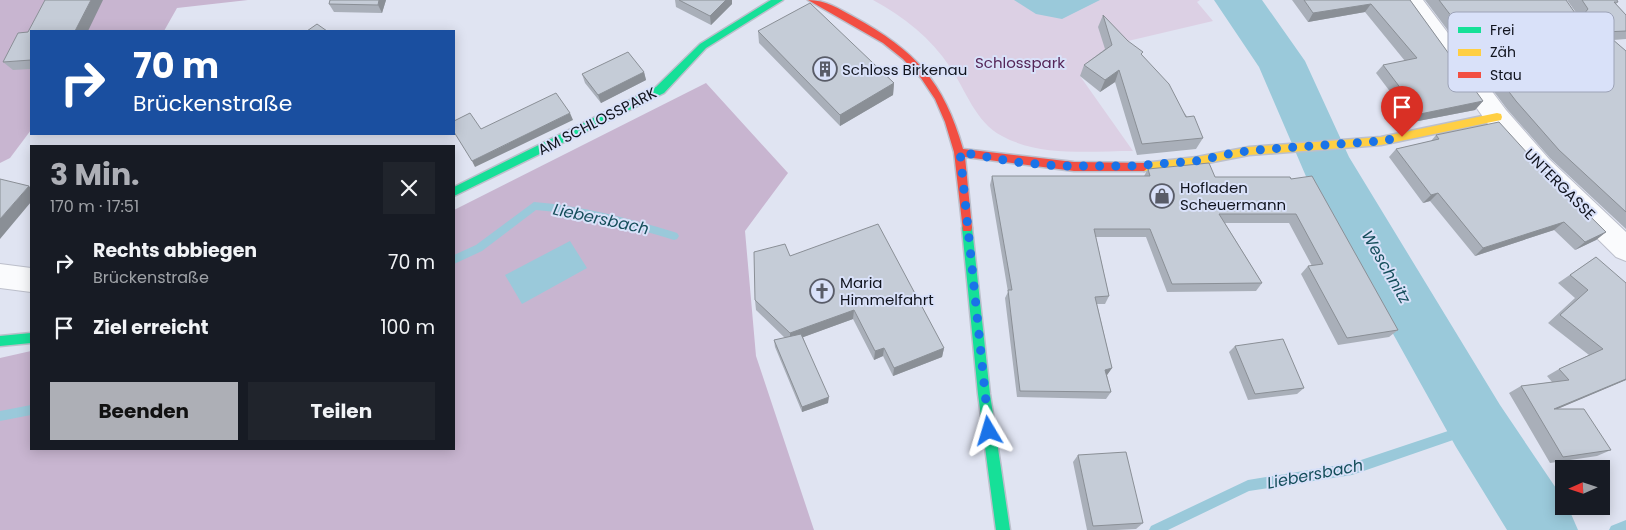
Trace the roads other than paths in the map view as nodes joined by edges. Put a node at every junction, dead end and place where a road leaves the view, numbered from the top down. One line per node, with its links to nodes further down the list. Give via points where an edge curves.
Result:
1 (778, 0): 8 (street, AM SCHLOSSPARK, via 703,46 660,90)
2 (813, 0): 7 (street, via 869,28 915,61 945,107)
3 (1411, 0): 4 (street, UNTERGASSE)
4 (1448, 50)
5 (1479, 92): 6 (street, UNTERGASSE)
6 (1497, 117): 7 (street, via 1382,141 1268,149 1196,161 1122,166 1060,166); 9 (street, UNTERGASSE, via 1540,166)
7 (960, 152): 14 (street, via 984,394)
8 (455, 192)
9 (1626, 249)
10 (0, 276): 11 (street)
11 (30, 280)
12 (30, 338): 13 (street)
13 (0, 341)
14 (1003, 530)

